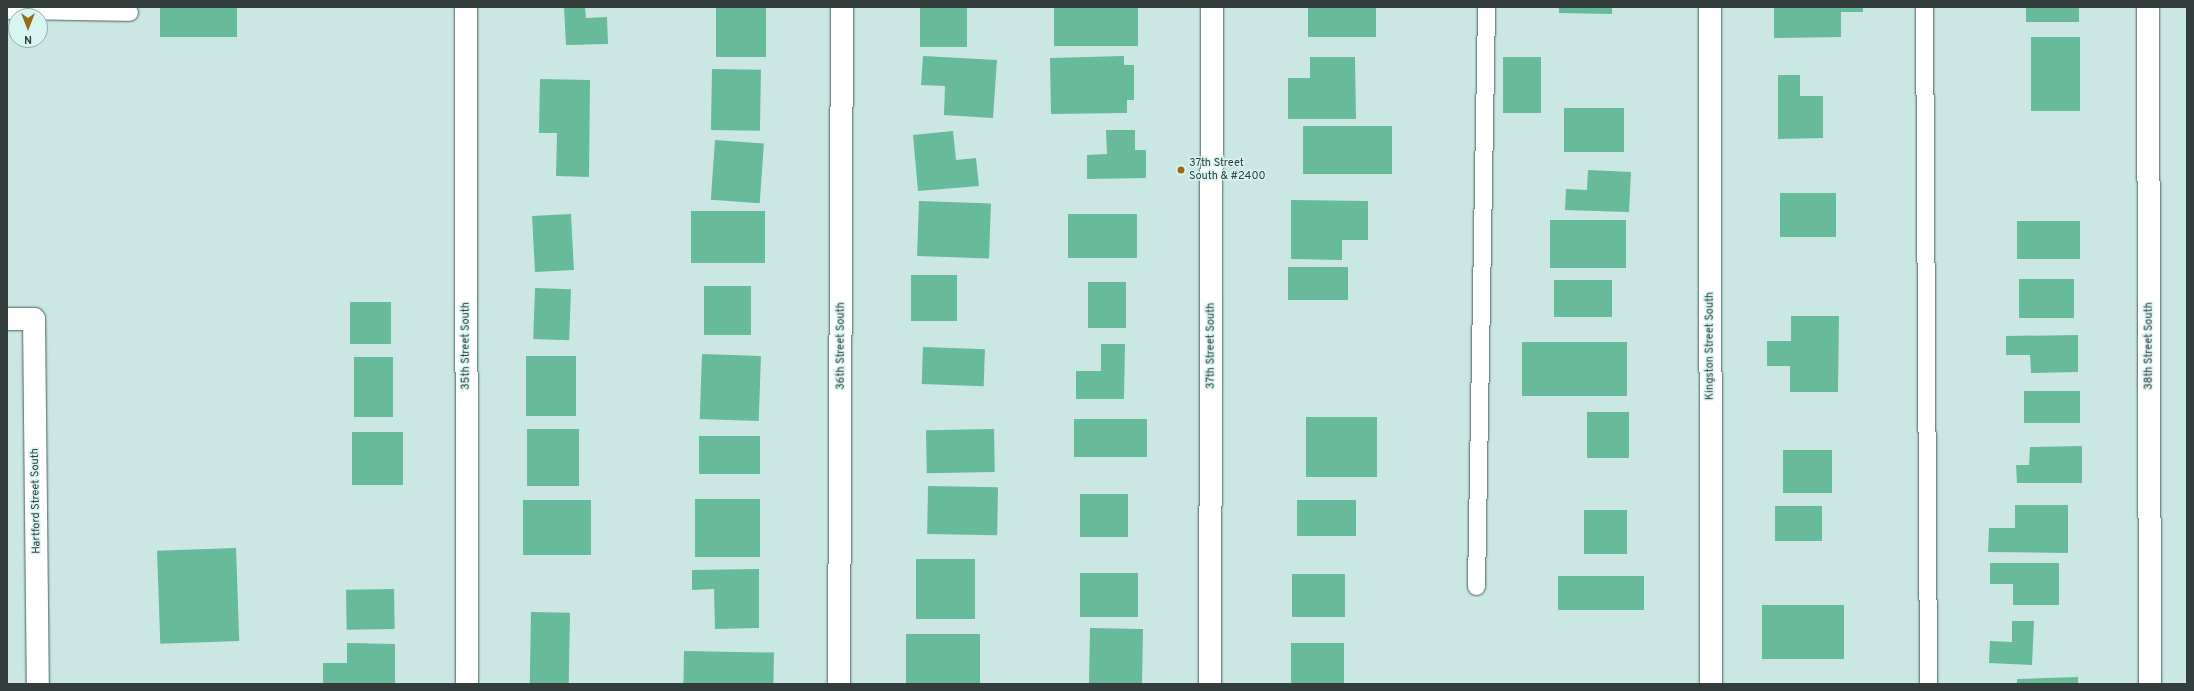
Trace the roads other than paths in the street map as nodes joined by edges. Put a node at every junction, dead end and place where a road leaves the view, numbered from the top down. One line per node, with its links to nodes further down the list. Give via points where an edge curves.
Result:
1 (466, 7): 13 (street, 35th Street South)
2 (842, 7): 14 (street, 36th Street South)
3 (1212, 7): 15 (street, 37th Street South)
4 (1486, 7): 11 (lane)
5 (1710, 7): 16 (street, Kingston Street South)
6 (1924, 7): 17 (lane)
7 (2148, 7): 18 (street, 38th Street South)
8 (7, 10): 9 (lane)
9 (129, 12)
10 (7, 319): 12 (street, Hartford Street South, via 34,319)
11 (1476, 586)
12 (38, 684)
13 (467, 684)
14 (839, 684)
15 (1210, 684)
16 (1710, 684)
17 (1928, 684)
18 (2150, 684)

